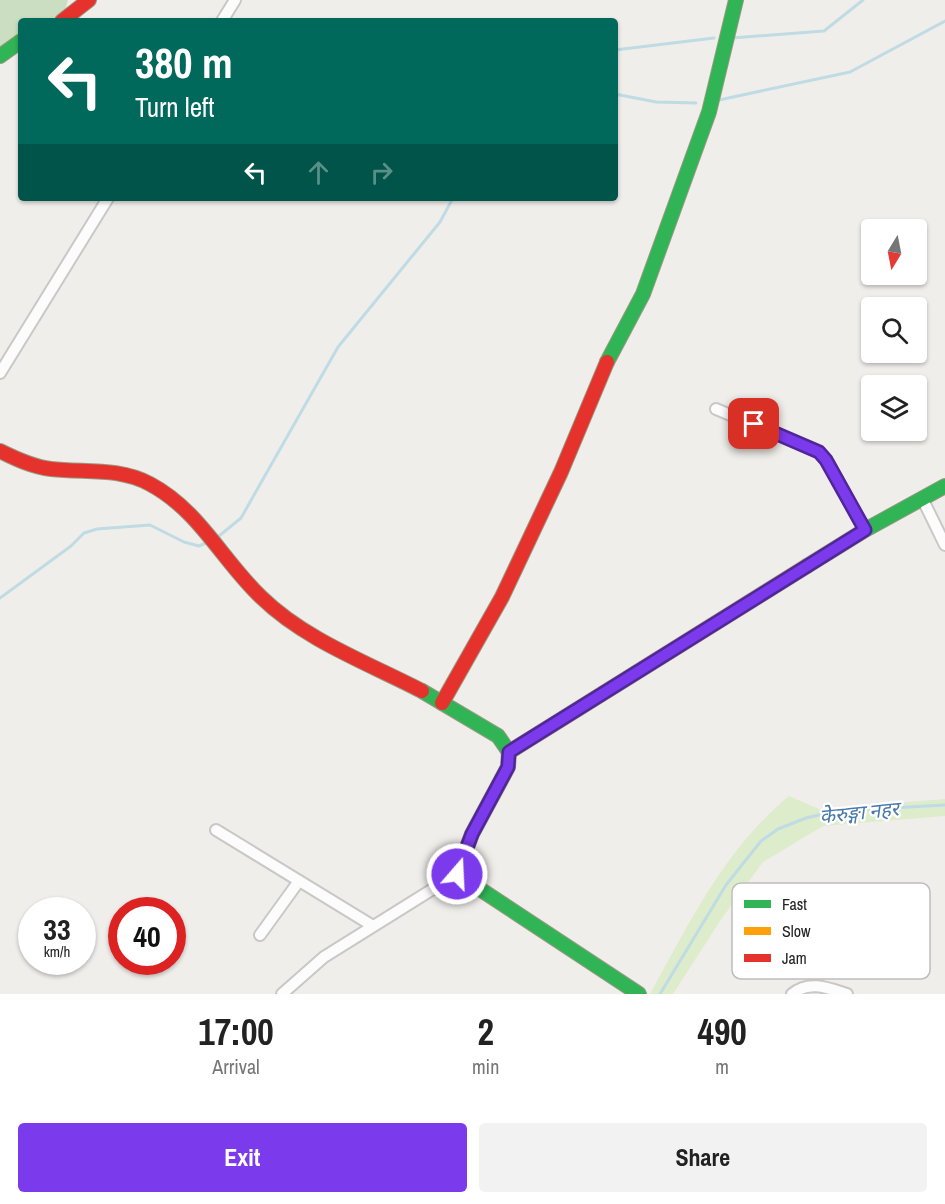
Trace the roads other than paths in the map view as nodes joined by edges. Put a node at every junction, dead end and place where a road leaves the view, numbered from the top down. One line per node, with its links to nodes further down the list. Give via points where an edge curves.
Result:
1 (89, 0): 4 (street)
2 (235, 0): 5 (street)
3 (736, 0): 16 (street, via 709,112 643,294 602,372 561,472 502,597)
4 (66, 18)
5 (224, 18)
6 (18, 43): 7 (street)
7 (0, 56)
8 (106, 201): 9 (street)
9 (0, 373)
10 (716, 409): 14 (street, via 819,452)
11 (0, 451): 16 (street, via 52,470 112,470 151,483 175,498 201,523 261,600 301,628)
12 (945, 486): 13 (street)
13 (922, 498): 14 (street); 15 (street)
14 (865, 530): 17 (street)
15 (945, 545)
16 (442, 704): 17 (street, via 486,727)
17 (509, 752): 19 (street, via 508,767 472,834)
18 (216, 830): 20 (street)
19 (457, 874): 21 (street); 24 (street)
20 (299, 881): 21 (street); 22 (street)
21 (373, 926): 23 (street, via 324,957)
22 (260, 935)
23 (282, 994)
24 (639, 994)
25 (792, 994): 26 (street, via 805,986 815,986)
26 (847, 994)

